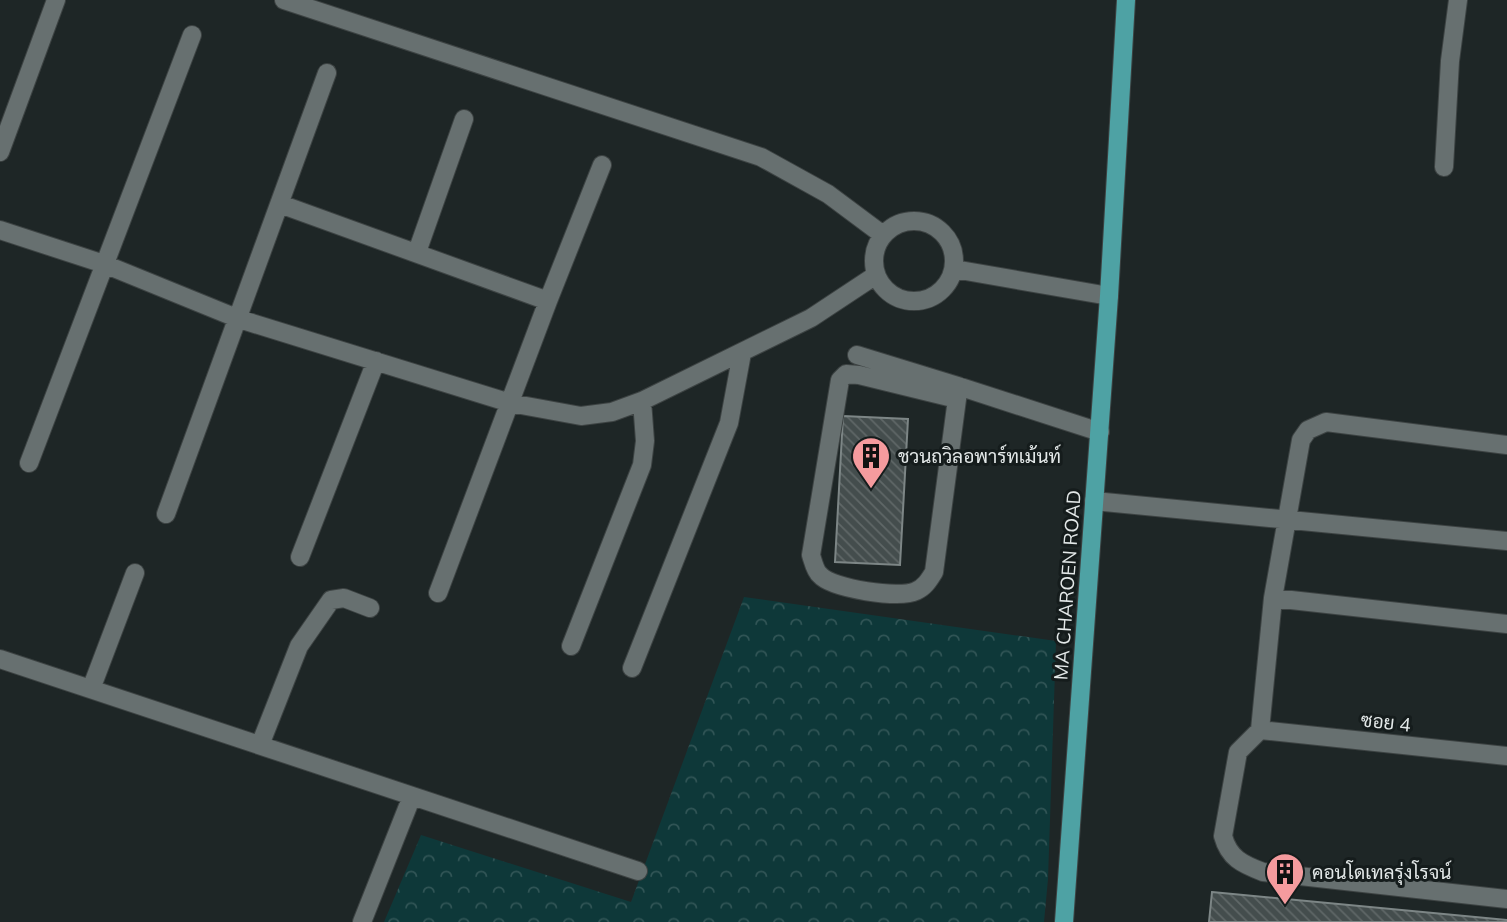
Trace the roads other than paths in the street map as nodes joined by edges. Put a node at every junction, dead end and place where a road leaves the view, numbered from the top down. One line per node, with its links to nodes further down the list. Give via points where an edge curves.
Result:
1 (56, 0): 8 (street)
2 (284, 0): 13 (street, via 761,157 828,194)
3 (1125, 0): 18 (main road, MA CHAROEN ROAD)
4 (1458, 0): 10 (street)
5 (192, 36): 15 (street)
6 (327, 73): 11 (street)
7 (464, 119): 14 (street)
8 (0, 152)
9 (602, 165): 19 (street)
10 (1444, 167)
11 (280, 204): 14 (street); 20 (street)
12 (0, 230): 15 (street)
13 (883, 235): 16 (street, via 906,221 932,225 950,242); 17 (street, via 876,247)
14 (417, 252): 19 (street)
15 (104, 264): 20 (street); 29 (street)
16 (954, 268): 17 (street, via 942,291 917,302 892,295); 18 (street)
17 (876, 275): 21 (street, via 811,318)
18 (1109, 296): 27 (main road, MA CHAROEN ROAD)
19 (548, 301): 26 (street)
20 (239, 319): 23 (street); 31 (street)
21 (742, 353): 25 (street); 42 (street, via 729,423)
22 (856, 355): 24 (street)
23 (376, 361): 26 (street); 34 (street)
24 (957, 392): 24 (street, via 934,572 927,584 914,593 891,594 836,585 819,575 810,555 840,380 846,374); 27 (street)
25 (642, 401): 26 (street, via 612,412 581,416); 40 (street, via 642,465)
26 (510, 403): 36 (street)
27 (1100, 432): 30 (main road, MA CHAROEN ROAD)
28 (1507, 445): 32 (street, via 1326,422 1308,430 1301,440)
29 (29, 463)
30 (1094, 501): 32 (street); 51 (main road, MA CHAROEN ROAD)
31 (166, 514)
32 (1285, 520): 33 (street); 37 (street)
33 (1507, 541)
34 (300, 557)
35 (135, 573): 43 (street)
36 (438, 593)
37 (1273, 598): 39 (street); 44 (street)
38 (370, 608): 45 (street, via 344,598 331,600 299,646)
39 (1507, 624)
40 (572, 646)
41 (0, 659): 43 (street)
42 (632, 668)
43 (91, 689): 45 (street)
44 (1260, 730): 46 (street, ซอย 4); 49 (street, via 1238,752 1223,836 1234,859 1263,872)
45 (260, 745): 47 (street)
46 (1507, 756)
47 (412, 796): 48 (street); 50 (street)
48 (638, 871)
49 (1507, 899)
50 (362, 922)
51 (1064, 922)

